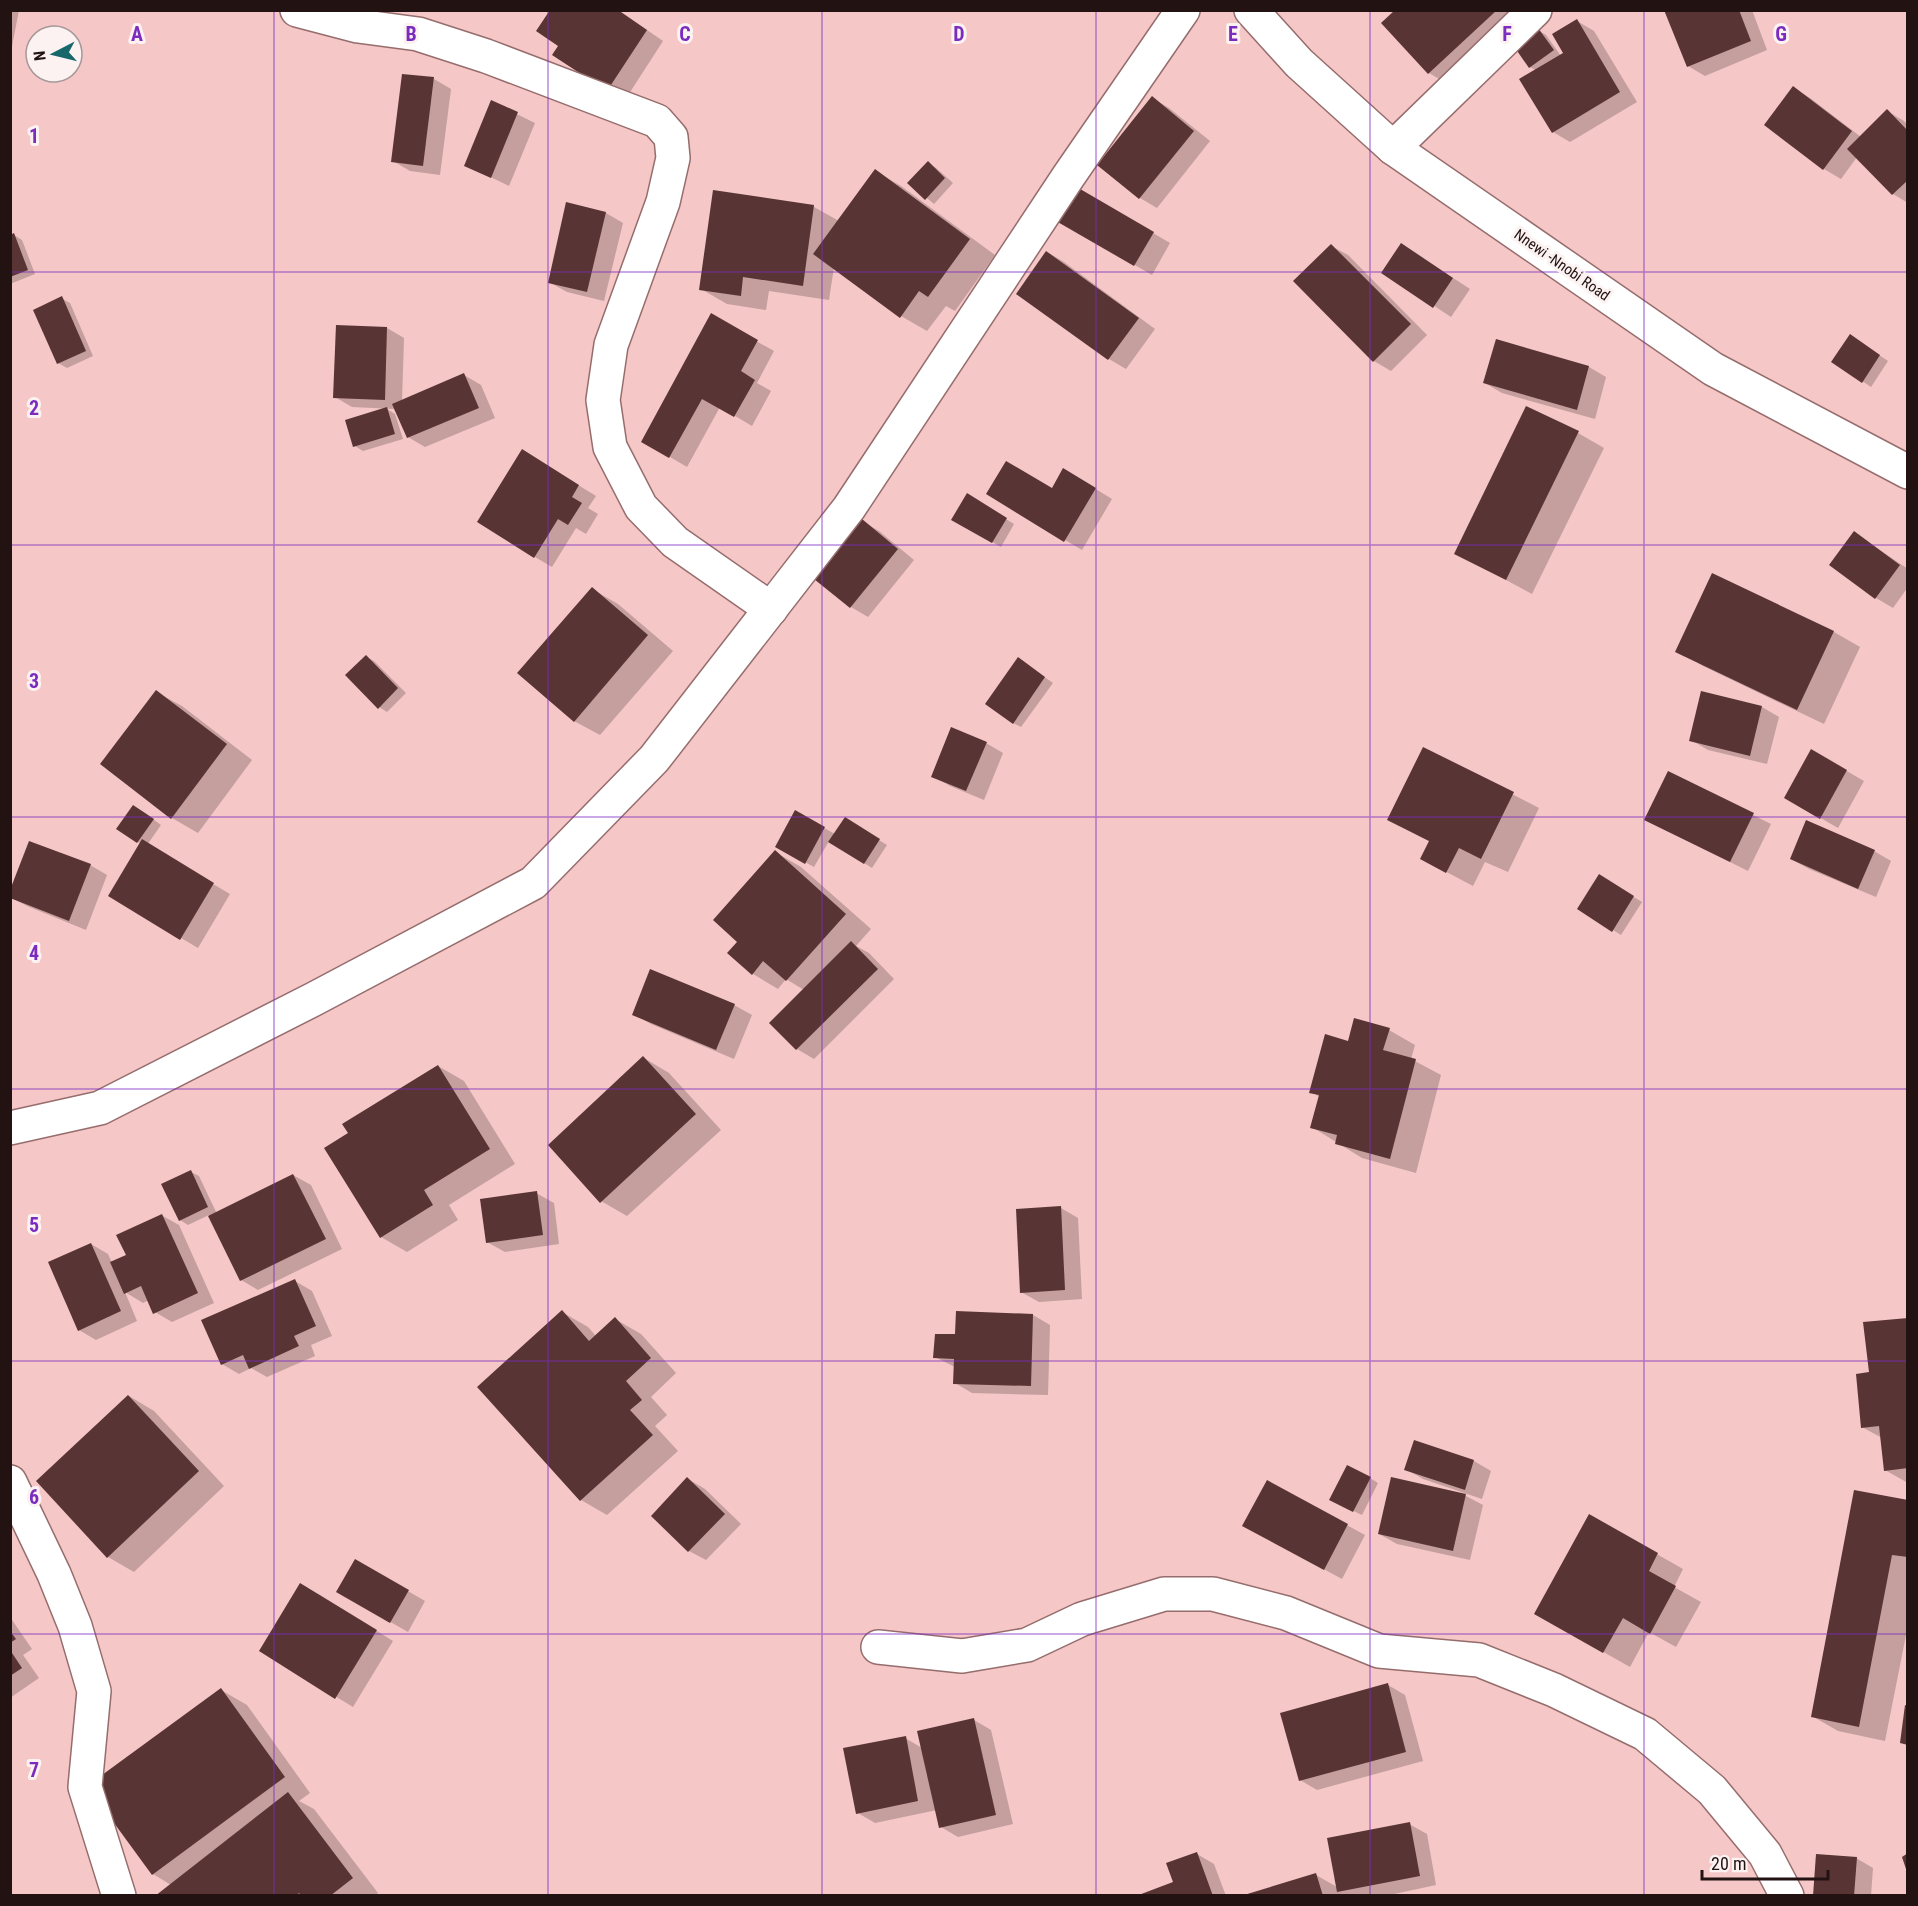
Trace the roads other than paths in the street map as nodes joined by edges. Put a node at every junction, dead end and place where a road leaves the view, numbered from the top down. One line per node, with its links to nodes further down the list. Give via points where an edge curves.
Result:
1 (297, 10): 7 (street, via 358,26 418,34 486,56 657,121 671,137 673,158 663,202 611,345 603,400 610,447 641,507 675,542)
2 (1183, 10): 7 (street, via 849,508)
3 (1251, 10): 5 (street, Nnewi -Nnobi Road, via 1299,63)
4 (1535, 10): 5 (street)
5 (1392, 148): 6 (street, Nnewi -Nnobi Road, via 1713,369)
6 (1908, 472)
7 (771, 609): 8 (street, via 654,759 533,882 100,1108)
8 (10, 1128)
9 (10, 1482): 11 (street, via 75,1626 94,1691 86,1787)
10 (878, 1647): 12 (street, via 962,1656 1027,1645 1082,1619 1164,1594 1213,1594 1286,1613 1379,1651 1479,1660 1554,1690 1645,1734 1712,1790 1764,1854)
11 (119, 1896)
12 (1787, 1896)

